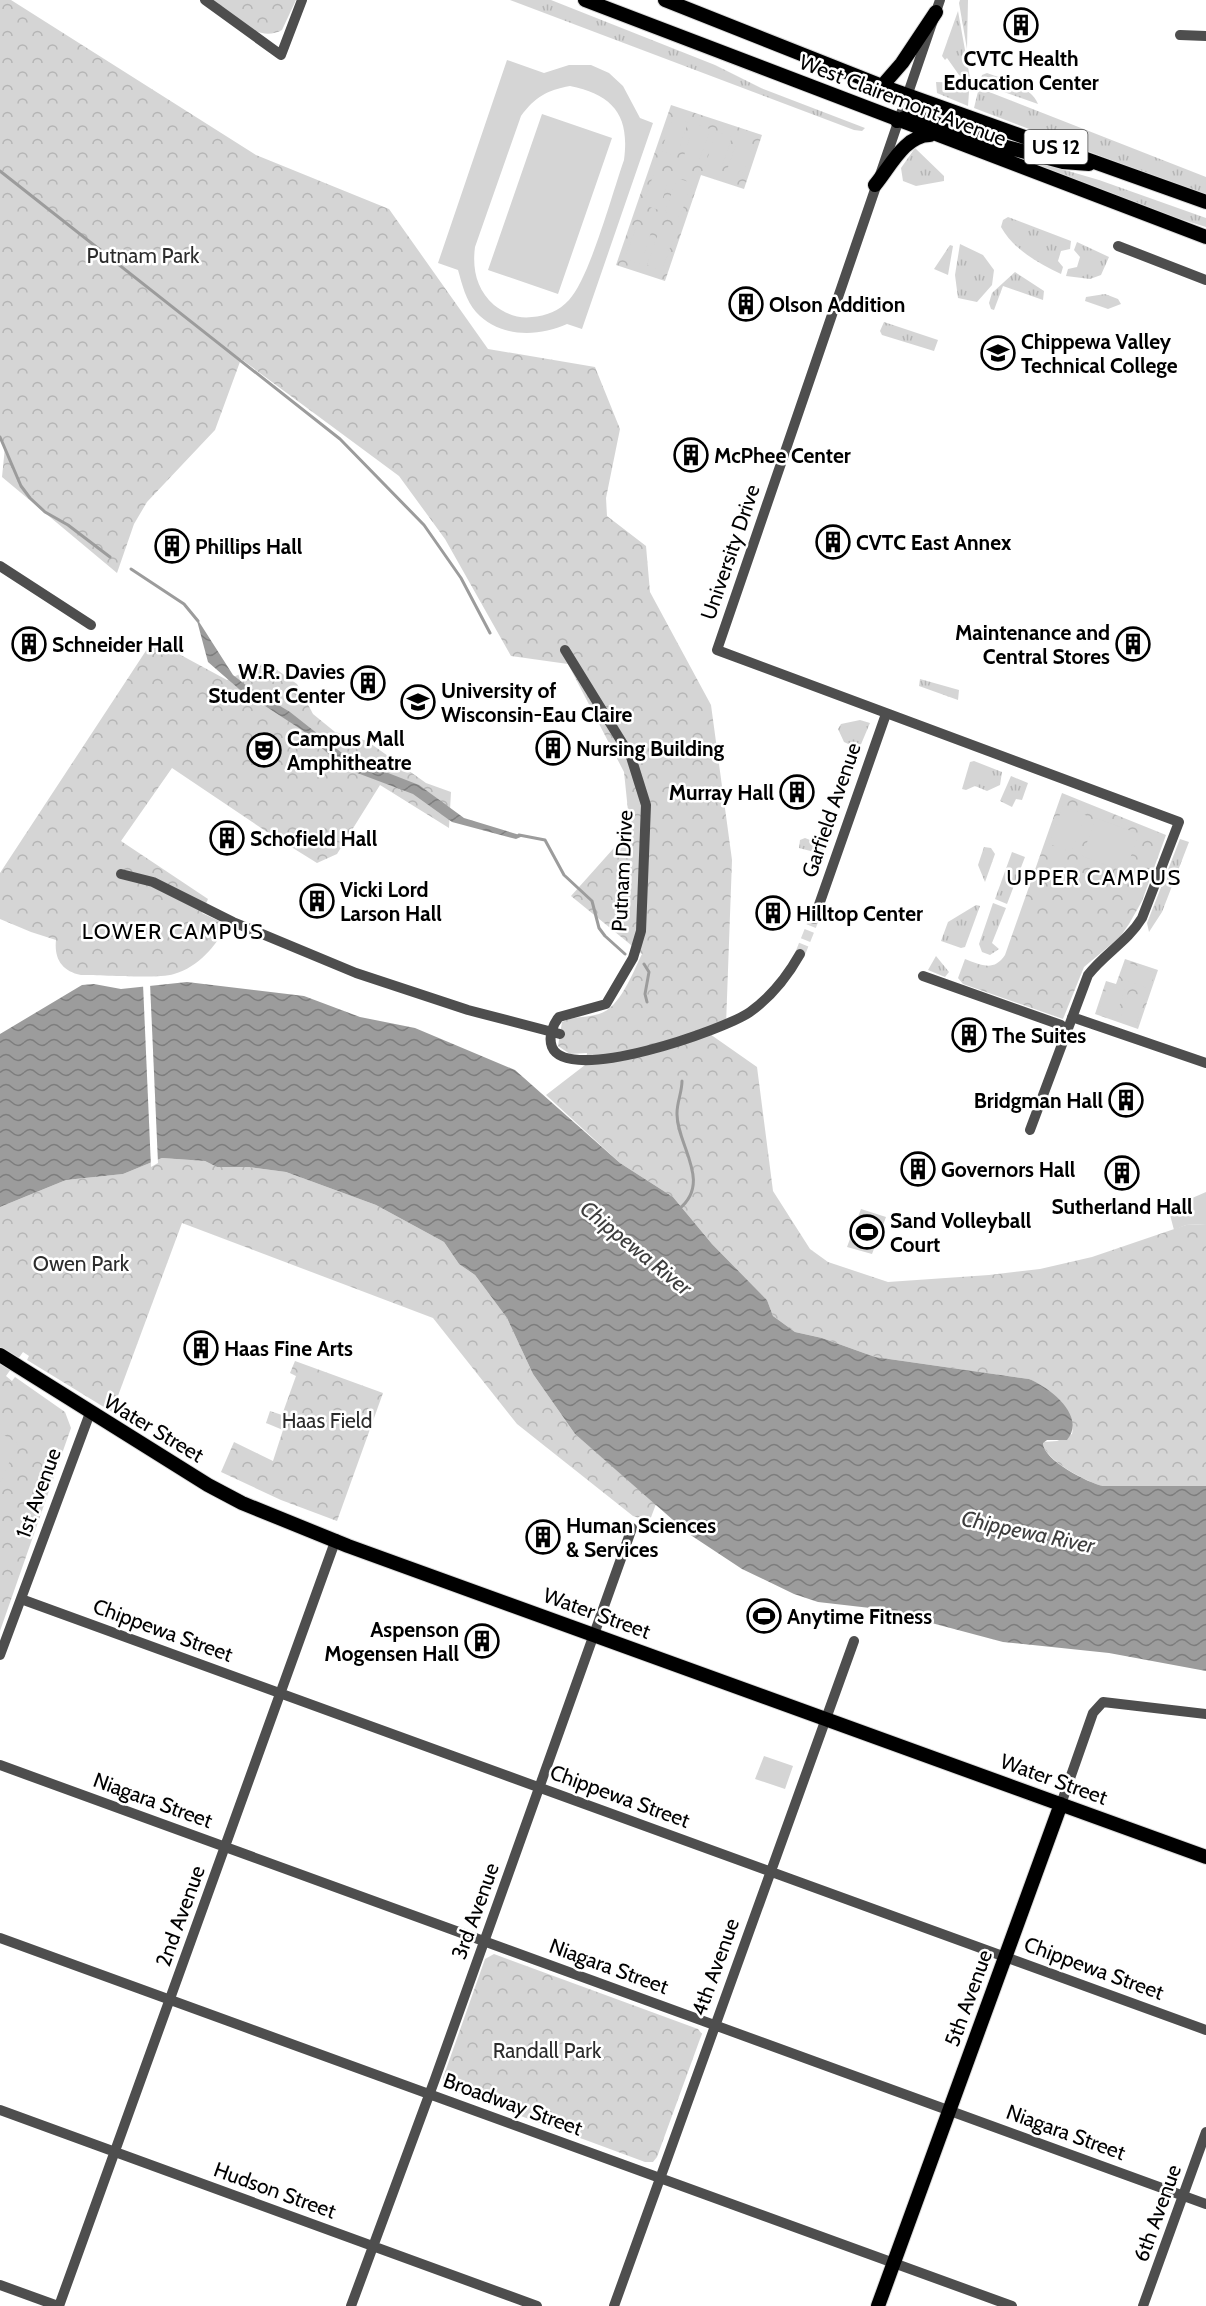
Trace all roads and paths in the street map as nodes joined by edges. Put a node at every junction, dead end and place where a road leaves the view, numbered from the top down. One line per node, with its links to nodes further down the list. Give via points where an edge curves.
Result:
1 (205, 0): 2 (street, via 280,55)
2 (302, 0)
3 (585, 0): 10 (main road, West Clairemont Avenue / US 12)
4 (665, 0): 8 (main road, West Clairemont Avenue / US 12)
5 (938, 6): 8 (main road, via 902,63); 9 (street, University Drive)
6 (1180, 35): 7 (street)
7 (1206, 36)
8 (882, 86): 9 (main road, West Clairemont Avenue / US 12)
9 (906, 94): 10 (street, University Drive); 12 (main road, West Clairemont Avenue / US 12)
10 (897, 121): 11 (main road, West Clairemont Avenue / US 12); 12 (main road, via 912,115 974,138 1050,159); 13 (street, University Drive)
11 (936, 135): 13 (main road, via 921,135 910,142); 15 (main road, West Clairemont Avenue / US 12)
12 (1109, 166): 14 (main road, West Clairemont Avenue / US 12)
13 (875, 185): 21 (street, University Drive, via 717,650)
14 (1206, 202)
15 (1206, 237)
16 (1118, 246): 17 (street)
17 (1206, 280)
18 (0, 566): 19 (street)
19 (91, 625)
20 (565, 650): 28 (street, Putnam Drive, via 631,757 646,805 638,944 606,1004 559,1017 553,1023)
21 (886, 714): 23 (street, Garfield Avenue); 26 (street, University Drive, via 1179,822 1142,918 1088,975)
22 (121, 874): 28 (street, via 165,887 233,922 356,973 468,1010)
23 (814, 919)
24 (800, 954): 28 (street, via 783,981 748,1013 687,1039 645,1052 572,1060 552,1047)
25 (923, 976): 27 (street)
26 (1072, 1017): 29 (street); 30 (street)
27 (1061, 1025)
28 (556, 1033)
29 (1206, 1063)
30 (1030, 1131)
31 (0, 1355): 32 (main road, Water Street)
32 (90, 1413): 34 (main road, Water Street, via 242,1503); 35 (street, 1st Avenue)
33 (632, 1528): 36 (street, 3rd Avenue)
34 (336, 1539): 36 (main road, Water Street); 39 (street, 2nd Avenue)
35 (21, 1599): 38 (street, 1st Avenue); 39 (street, Chippewa Street)
36 (594, 1635): 41 (main road, Water Street); 43 (street, 3rd Avenue)
37 (854, 1641): 41 (street, 4th Avenue)
38 (0, 1655)
39 (281, 1693): 43 (street, Chippewa Street); 45 (street, 2nd Avenue)
40 (1206, 1714): 44 (street, 5th Avenue, via 1111,1702 1098,1705)
41 (826, 1719): 44 (main road, Water Street); 47 (street, 4th Avenue)
42 (0, 1765): 45 (street, Niagara Street)
43 (540, 1788): 47 (street, Chippewa Street); 49 (street, 3rd Avenue)
44 (1061, 1804): 46 (main road, Water Street); 50 (main road, 5th Avenue)
45 (225, 1847): 49 (street, Niagara Street); 51 (street, 2nd Avenue)
46 (1206, 1857)
47 (771, 1873): 50 (street, Chippewa Street); 52 (street, 4th Avenue)
48 (0, 1938): 51 (street, Broadway Street)
49 (485, 1942): 52 (street, Niagara Street); 54 (street, 3rd Avenue)
50 (1006, 1956): 53 (street, Chippewa Street); 56 (main road, 5th Avenue)
51 (170, 2000): 54 (street, Broadway Street); 58 (street, 2nd Avenue)
52 (715, 2025): 56 (street, Niagara Street); 59 (street, 4th Avenue)
53 (1206, 2030)
54 (430, 2095): 59 (street, Broadway Street); 62 (street, 3rd Avenue)
55 (0, 2110): 58 (street, Hudson Street)
56 (950, 2110): 60 (street, Niagara Street); 63 (main road, 5th Avenue)
57 (1206, 2132): 60 (street, 6th Avenue)
58 (116, 2152): 62 (street, Hudson Street); 65 (street, 2nd Avenue)
59 (659, 2179): 63 (street, Broadway Street); 68 (street, 4th Avenue)
60 (1184, 2195): 61 (street, Niagara Street); 71 (street, 6th Avenue)
61 (1206, 2204)
62 (373, 2246): 66 (street, 3rd Avenue); 67 (street, Hudson Street)
63 (894, 2262): 69 (main road, 5th Avenue); 70 (street, Broadway Street)
64 (0, 2285): 65 (street)
65 (58, 2306)
66 (351, 2306)
67 (537, 2306)
68 (614, 2306)
69 (878, 2306)
70 (1012, 2306)
71 (1143, 2306)

